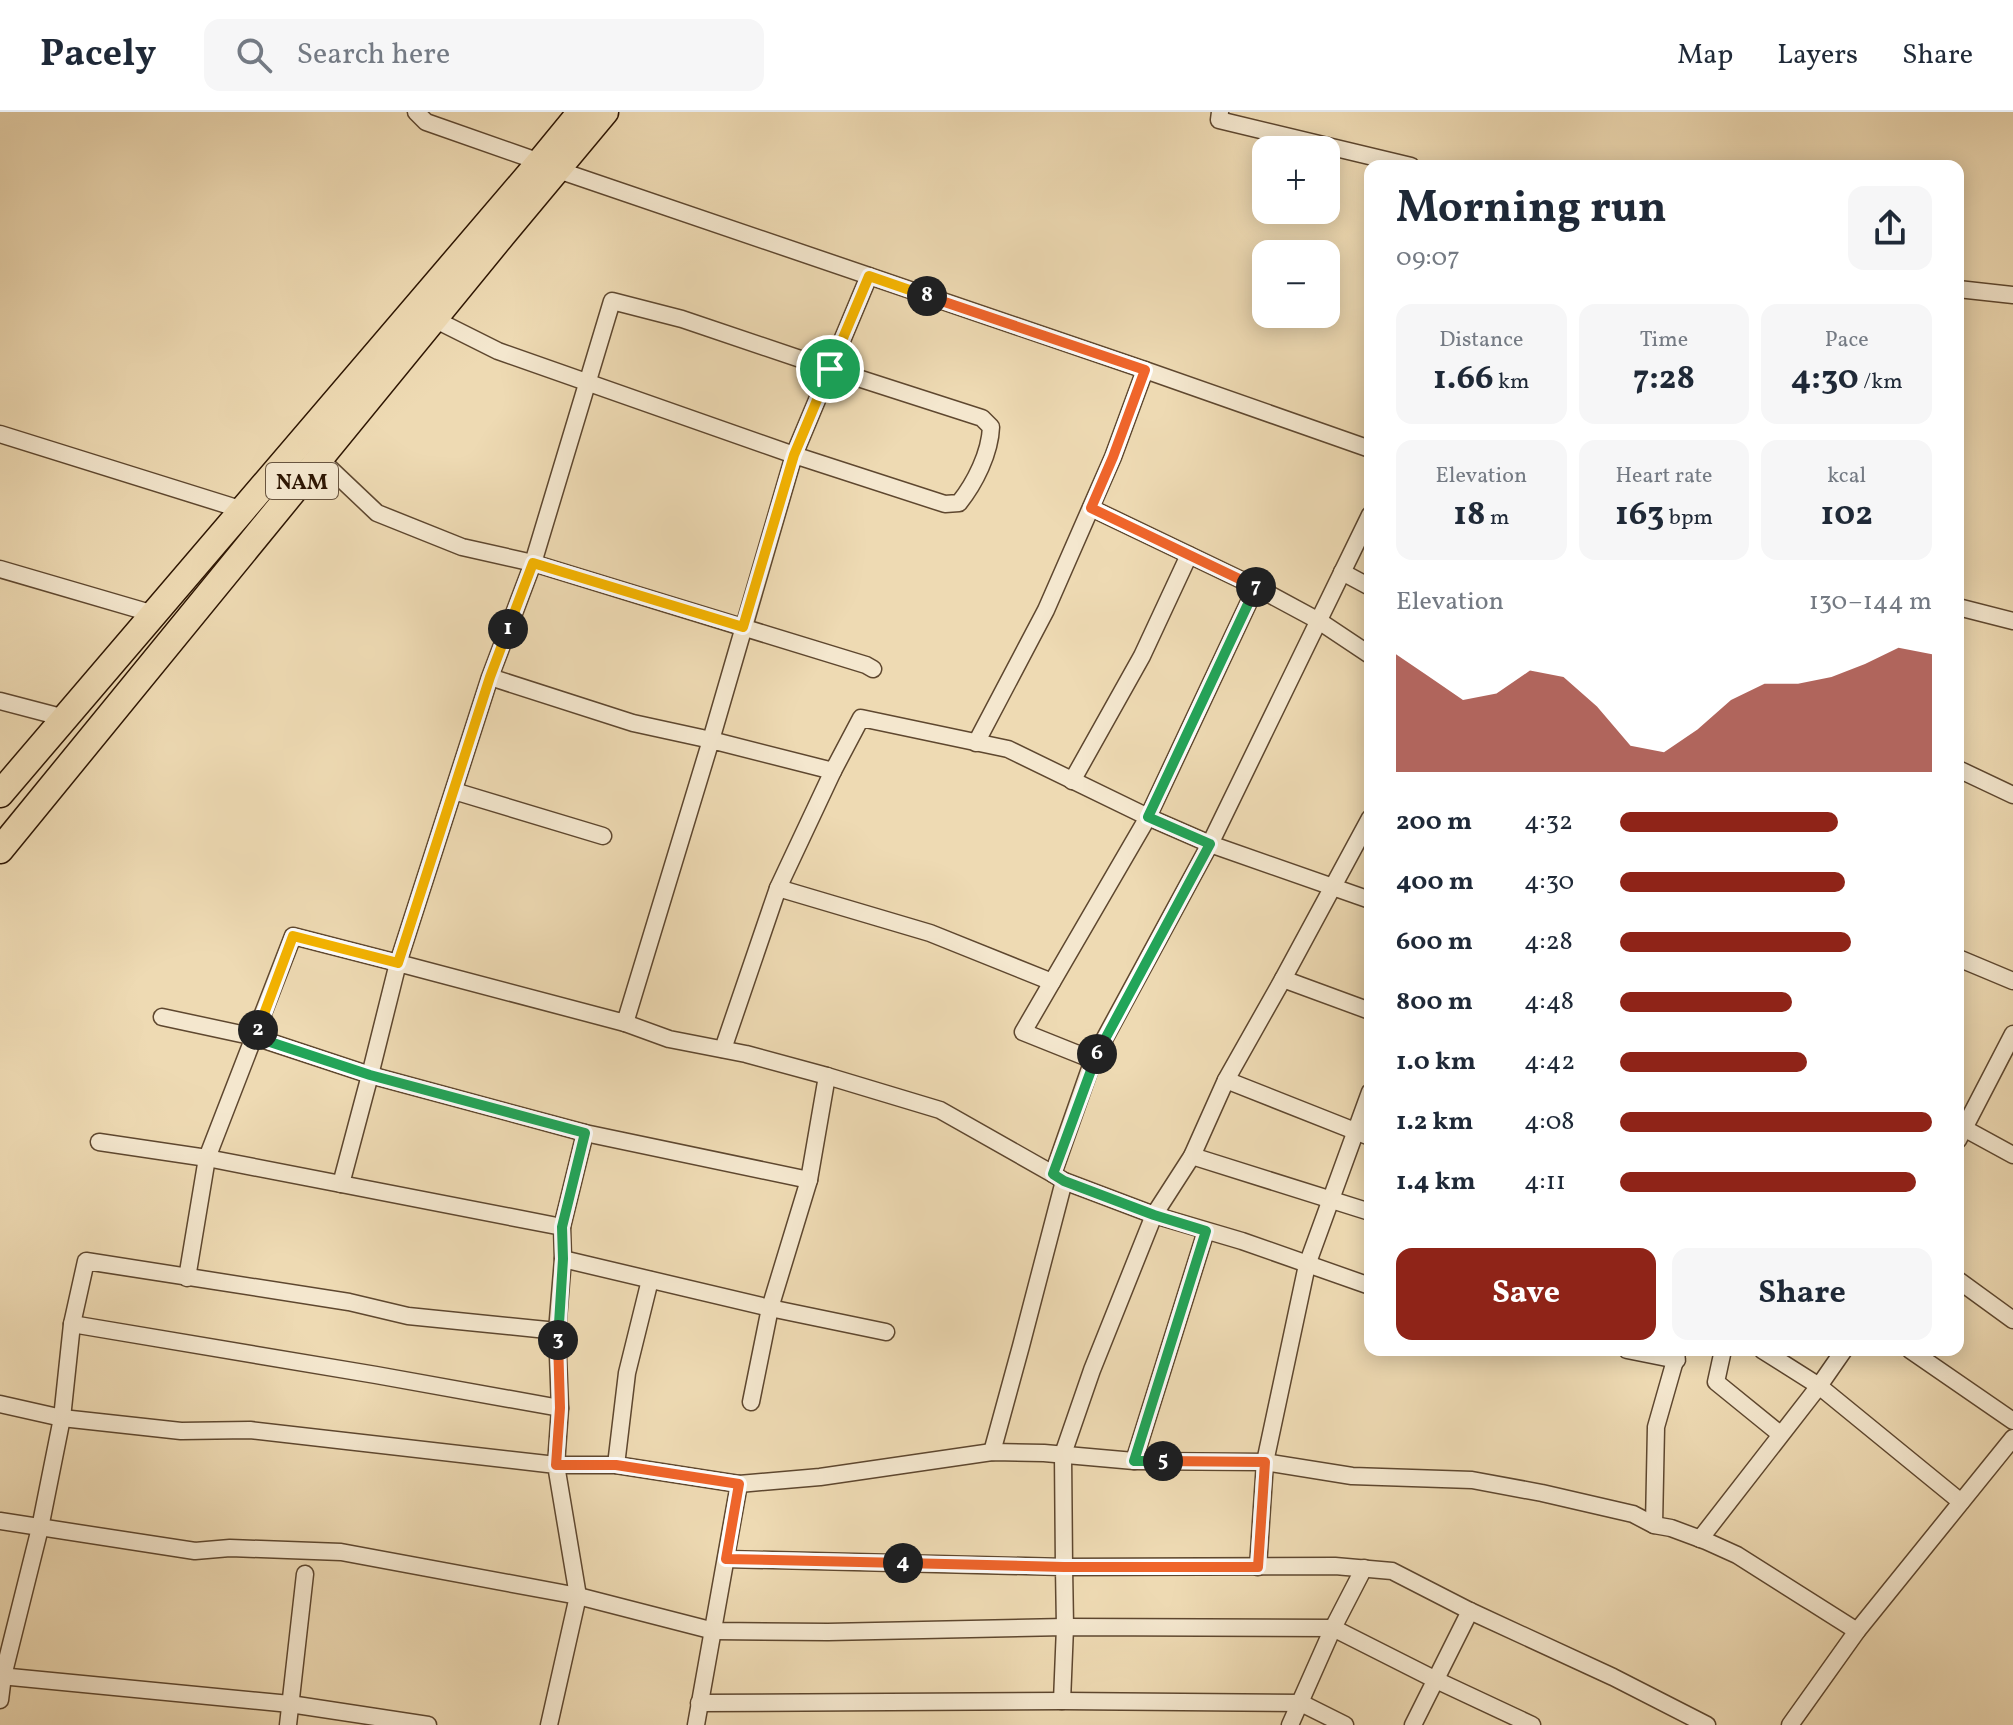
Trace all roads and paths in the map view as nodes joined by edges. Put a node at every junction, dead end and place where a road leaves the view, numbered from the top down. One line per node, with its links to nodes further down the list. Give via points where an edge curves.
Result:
1 (416, 112): 6 (street, via 426,122)
2 (581, 112): 6 (highway, NAM)
3 (605, 112): 6 (highway, NAM)
4 (1220, 112): 5 (street, via 1219,120)
5 (1386, 160)
6 (549, 166): 7 (street); 10 (highway, NAM); 19 (highway, NAM)
7 (869, 276): 11 (street); 12 (street)
8 (1964, 290): 9 (street)
9 (2013, 295)
10 (434, 319): 13 (street, via 498,351); 17 (highway, NAM)
11 (830, 369): 13 (street, via 612,301); 16 (street); 16 (street, via 982,418 991,427 991,441 969,490 959,503 945,504)
12 (1145, 370): 15 (street); 18 (street)
13 (587, 384): 16 (street); 22 (street)
14 (0, 434): 19 (street)
15 (1364, 447)
16 (794, 455): 31 (street)
17 (320, 459): 22 (street, via 377,513 462,547); 49 (highway, NAM)
18 (1091, 508): 21 (street); 38 (street, via 1046,610)
19 (243, 510): 28 (highway, NAM)
20 (1364, 527): 24 (street)
21 (1189, 555): 26 (street); 41 (street, via 1142,656)
22 (533, 563): 31 (street); 34 (street)
23 (0, 569): 28 (street)
24 (1342, 572): 25 (street); 29 (street)
25 (1364, 584)
26 (1256, 587): 29 (street); 45 (street)
27 (1964, 609): 30 (street)
28 (154, 614): 36 (highway, NAM)
29 (1319, 621): 32 (street); 48 (street)
30 (2013, 621)
31 (743, 627): 33 (street); 37 (street)
32 (1364, 651)
33 (873, 669)
34 (490, 677): 37 (street, via 633,723); 42 (street)
35 (0, 701): 36 (street)
36 (65, 718): 43 (highway, NAM)
37 (711, 740): 39 (street); 60 (street)
38 (976, 743): 39 (street, via 861,718); 41 (street, via 1008,749)
39 (833, 771): 51 (street)
40 (1964, 772): 44 (street)
41 (1072, 781): 45 (street)
42 (454, 791): 47 (street); 54 (street)
43 (0, 794)
44 (2013, 795)
45 (1148, 817): 48 (street); 57 (street)
46 (1364, 829): 50 (street)
47 (603, 836)
48 (1210, 844): 50 (street); 64 (street)
49 (0, 850)
50 (1333, 885): 52 (street); 55 (street)
51 (778, 888): 57 (street, via 930,933); 63 (street)
52 (1364, 898)
53 (1964, 961): 56 (street)
54 (398, 963): 60 (street); 62 (street, via 293,936); 65 (street)
55 (1283, 979): 58 (street); 67 (street)
56 (2013, 981)
57 (1052, 982): 64 (street, via 1023,1032)
58 (1364, 1009)
59 (162, 1017): 62 (street)
60 (625, 1023): 63 (street, via 669,1039)
61 (2013, 1034): 68 (street)
62 (255, 1037): 65 (street); 75 (street)
63 (723, 1049): 66 (street)
64 (1093, 1060): 76 (street)
65 (370, 1075): 69 (street); 78 (street)
66 (827, 1076): 76 (street, via 940,1110); 77 (street)
67 (1226, 1080): 71 (street); 74 (street)
68 (1964, 1124)
69 (585, 1133): 77 (street); 82 (street)
70 (1964, 1133): 73 (street)
71 (1363, 1134): 79 (street)
72 (99, 1142): 75 (street)
73 (2013, 1155)
74 (1192, 1156): 79 (street); 81 (street)
75 (207, 1158): 78 (street); 86 (street)
76 (1058, 1178): 81 (street); 108 (street)
77 (809, 1180): 90 (street)
78 (341, 1184): 82 (street)
79 (1331, 1200): 80 (street); 85 (street)
80 (1364, 1210)
81 (1154, 1215): 83 (street); 109 (street)
82 (562, 1227): 84 (street)
83 (1206, 1231): 85 (street); 110 (street)
84 (563, 1259): 87 (street); 93 (street)
85 (1307, 1265): 88 (street); 111 (street)
86 (187, 1278): 92 (street, via 86,1261); 93 (street, via 408,1316)
87 (650, 1280): 90 (street); 113 (street, via 627,1373)
88 (1364, 1284)
89 (1964, 1284): 91 (street)
90 (770, 1308): 94 (street); 101 (street)
91 (2013, 1320)
92 (72, 1324): 103 (street); 104 (street)
93 (557, 1331): 103 (street)
94 (886, 1332)
95 (1677, 1356): 117 (street, via 1656,1427)
96 (1722, 1356): 106 (street, via 1716,1382)
97 (1772, 1356): 100 (street)
98 (1840, 1356): 100 (street)
99 (1919, 1356): 105 (street)
100 (1819, 1386): 106 (street); 115 (street)
101 (751, 1402)
102 (0, 1404): 104 (street)
103 (560, 1408): 112 (street)
104 (62, 1418): 112 (street, via 181,1431 250,1430); 118 (street)
105 (2013, 1421)
106 (1780, 1434): 119 (street)
107 (2011, 1442): 115 (street)
108 (992, 1452): 109 (street); 114 (street)
109 (1063, 1454): 110 (street); 121 (street)
110 (1134, 1461): 111 (street)
111 (1265, 1462): 117 (street, via 1352,1476 1498,1484 1633,1514); 122 (street)
112 (556, 1465): 113 (street); 125 (street)
113 (616, 1465): 114 (street)
114 (739, 1484): 120 (street)
115 (1961, 1502): 130 (street)
116 (0, 1521): 118 (street)
117 (1654, 1525): 119 (street)
118 (40, 1528): 125 (street, via 195,1551 341,1552); 131 (street)
119 (1700, 1539): 130 (street, via 1737,1555)
120 (726, 1559): 121 (street); 129 (street)
121 (1064, 1567): 122 (street); 127 (street)
122 (1258, 1567): 123 (street)
123 (1364, 1568): 126 (street, via 1392,1571); 128 (street)
124 (305, 1574): 137 (street)
125 (578, 1596): 129 (street); 140 (street)
126 (1470, 1611): 132 (street); 146 (street)
127 (1065, 1627): 128 (street); 129 (street); 134 (street)
128 (1333, 1628): 132 (street); 136 (street)
129 (714, 1631): 135 (street)
130 (1857, 1631): 147 (street)
131 (2, 1676): 133 (street); 137 (street)
132 (1436, 1680): 144 (street); 145 (street)
133 (0, 1700)
134 (1062, 1701): 135 (street); 136 (street)
135 (699, 1703): 141 (street)
136 (1301, 1703): 142 (street); 143 (street)
137 (290, 1704): 138 (street); 139 (street)
138 (288, 1725)
139 (428, 1725)
140 (549, 1725)
141 (696, 1725)
142 (1290, 1725)
143 (1345, 1725)
144 (1413, 1725)
145 (1532, 1725)
146 (1707, 1725)
147 (1790, 1725)

